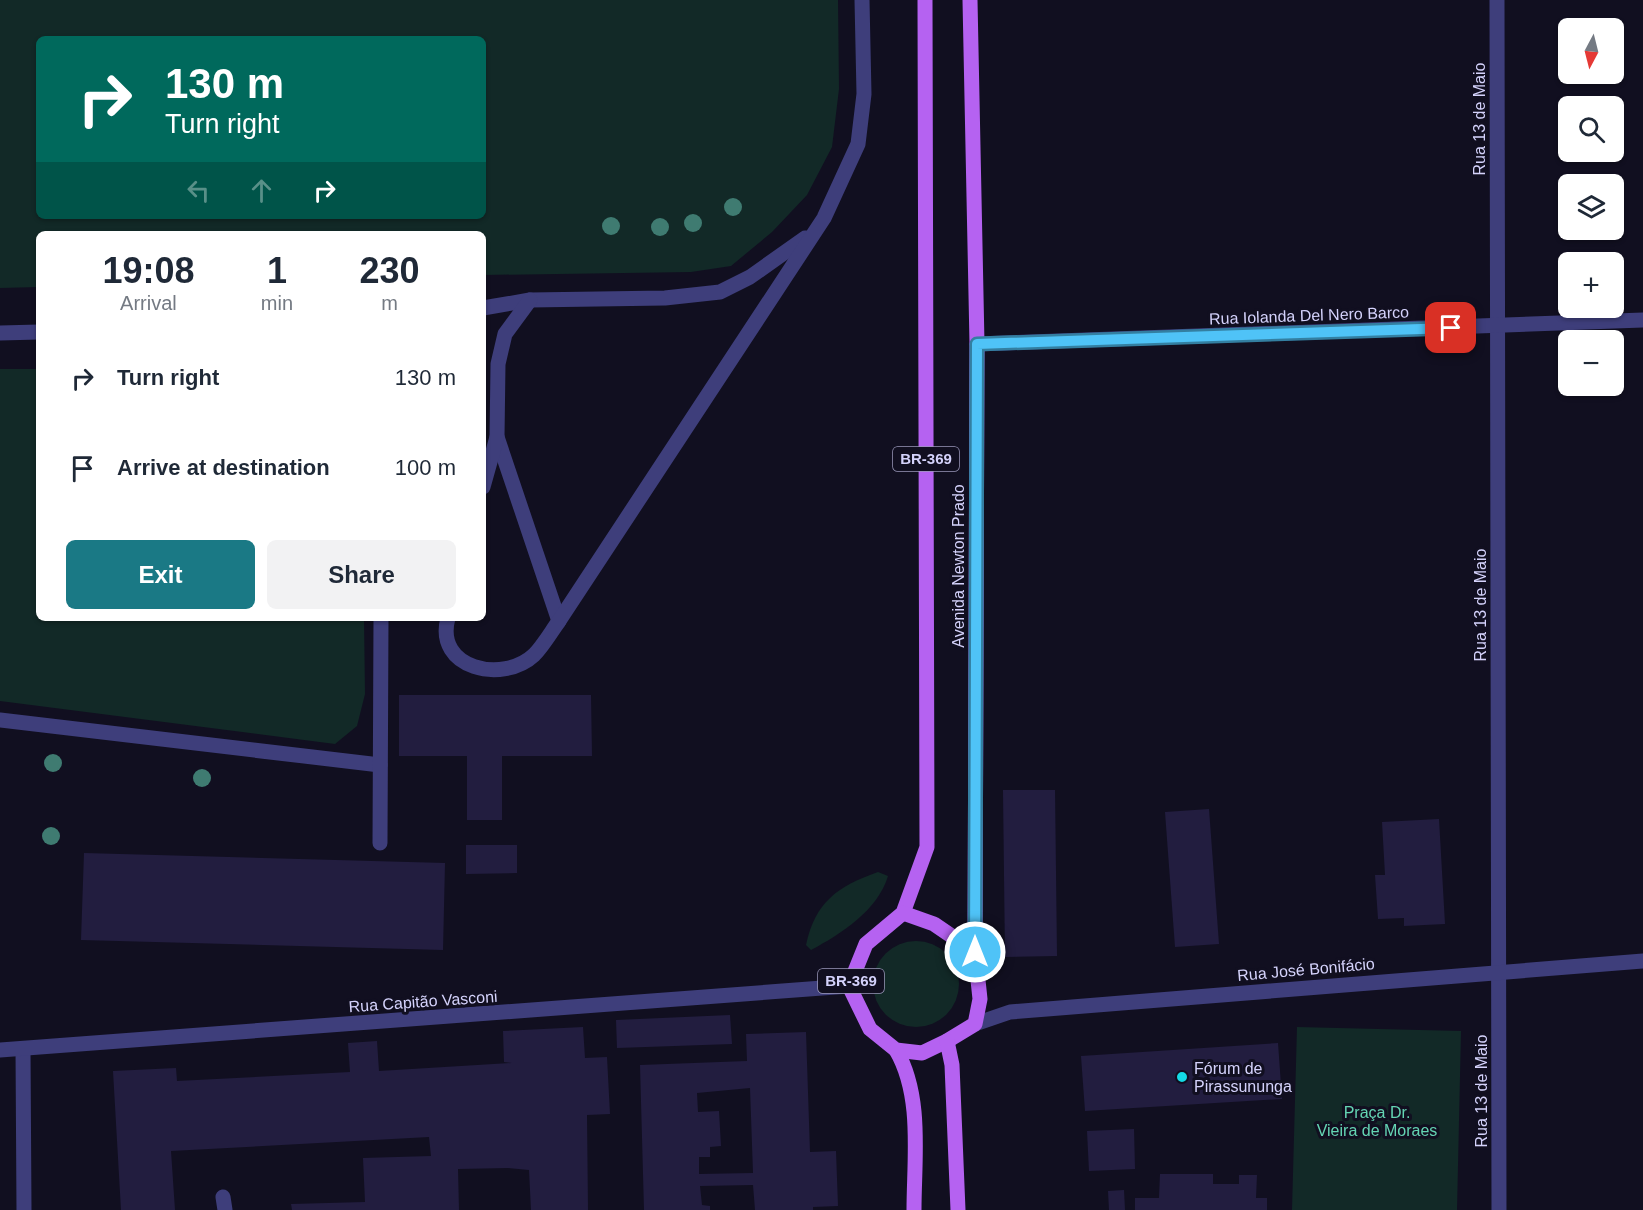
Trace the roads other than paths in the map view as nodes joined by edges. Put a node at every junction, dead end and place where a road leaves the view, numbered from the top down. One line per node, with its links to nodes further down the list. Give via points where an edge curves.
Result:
1 (862, 0): 5 (street, via 864,94 858,144 824,218)
2 (925, 0): 21 (main road, Avenida Newton Prado / BR-369, via 927,848)
3 (970, 0): 12 (main road, Avenida Newton Prado / BR-369)
4 (1497, 0): 9 (street, Rua 13 de Maio)
5 (812, 233): 6 (street, via 750,277 720,292 665,298); 17 (street)
6 (530, 300): 7 (street); 13 (street, via 505,334 498,364)
7 (486, 307)
8 (1643, 320): 9 (street, Rua Iolanda Del Nero Barco)
9 (1498, 326): 12 (street, Rua Iolanda Del Nero Barco); 24 (street, Rua 13 de Maio)
10 (36, 332): 11 (street)
11 (0, 333)
12 (977, 344): 22 (main road, Avenida Newton Prado / BR-369)
13 (497, 437): 14 (street); 17 (street)
14 (486, 477)
15 (381, 621): 19 (street)
16 (447, 621): 17 (street, via 448,646 460,661 479,669 499,669 533,656)
17 (559, 621)
18 (0, 720): 19 (street)
19 (380, 765): 20 (street)
20 (380, 843)
21 (903, 913): 22 (main road, via 934,924); 25 (main road, BR-369, via 866,944)
22 (975, 952): 26 (main road, BR-369, via 980,999)
23 (1643, 961): 24 (street, Rua José Bonifácio)
24 (1498, 971): 26 (street, Rua José Bonifácio, via 1010,1012); 34 (street, Rua 13 de Maio)
25 (849, 986): 28 (street, Rua Capitão Vasconi); 30 (main road, BR-369, via 870,1029)
26 (975, 1024): 27 (main road)
27 (947, 1041): 30 (main road, via 922,1053); 33 (main road, via 952,1065)
28 (23, 1049): 29 (street, Rua Capitão Vasconi); 31 (street)
29 (0, 1050)
30 (896, 1050): 32 (main road, BR-369, via 907,1068 914,1107)
31 (24, 1210)
32 (914, 1210)
33 (958, 1210)
34 (1499, 1210)

